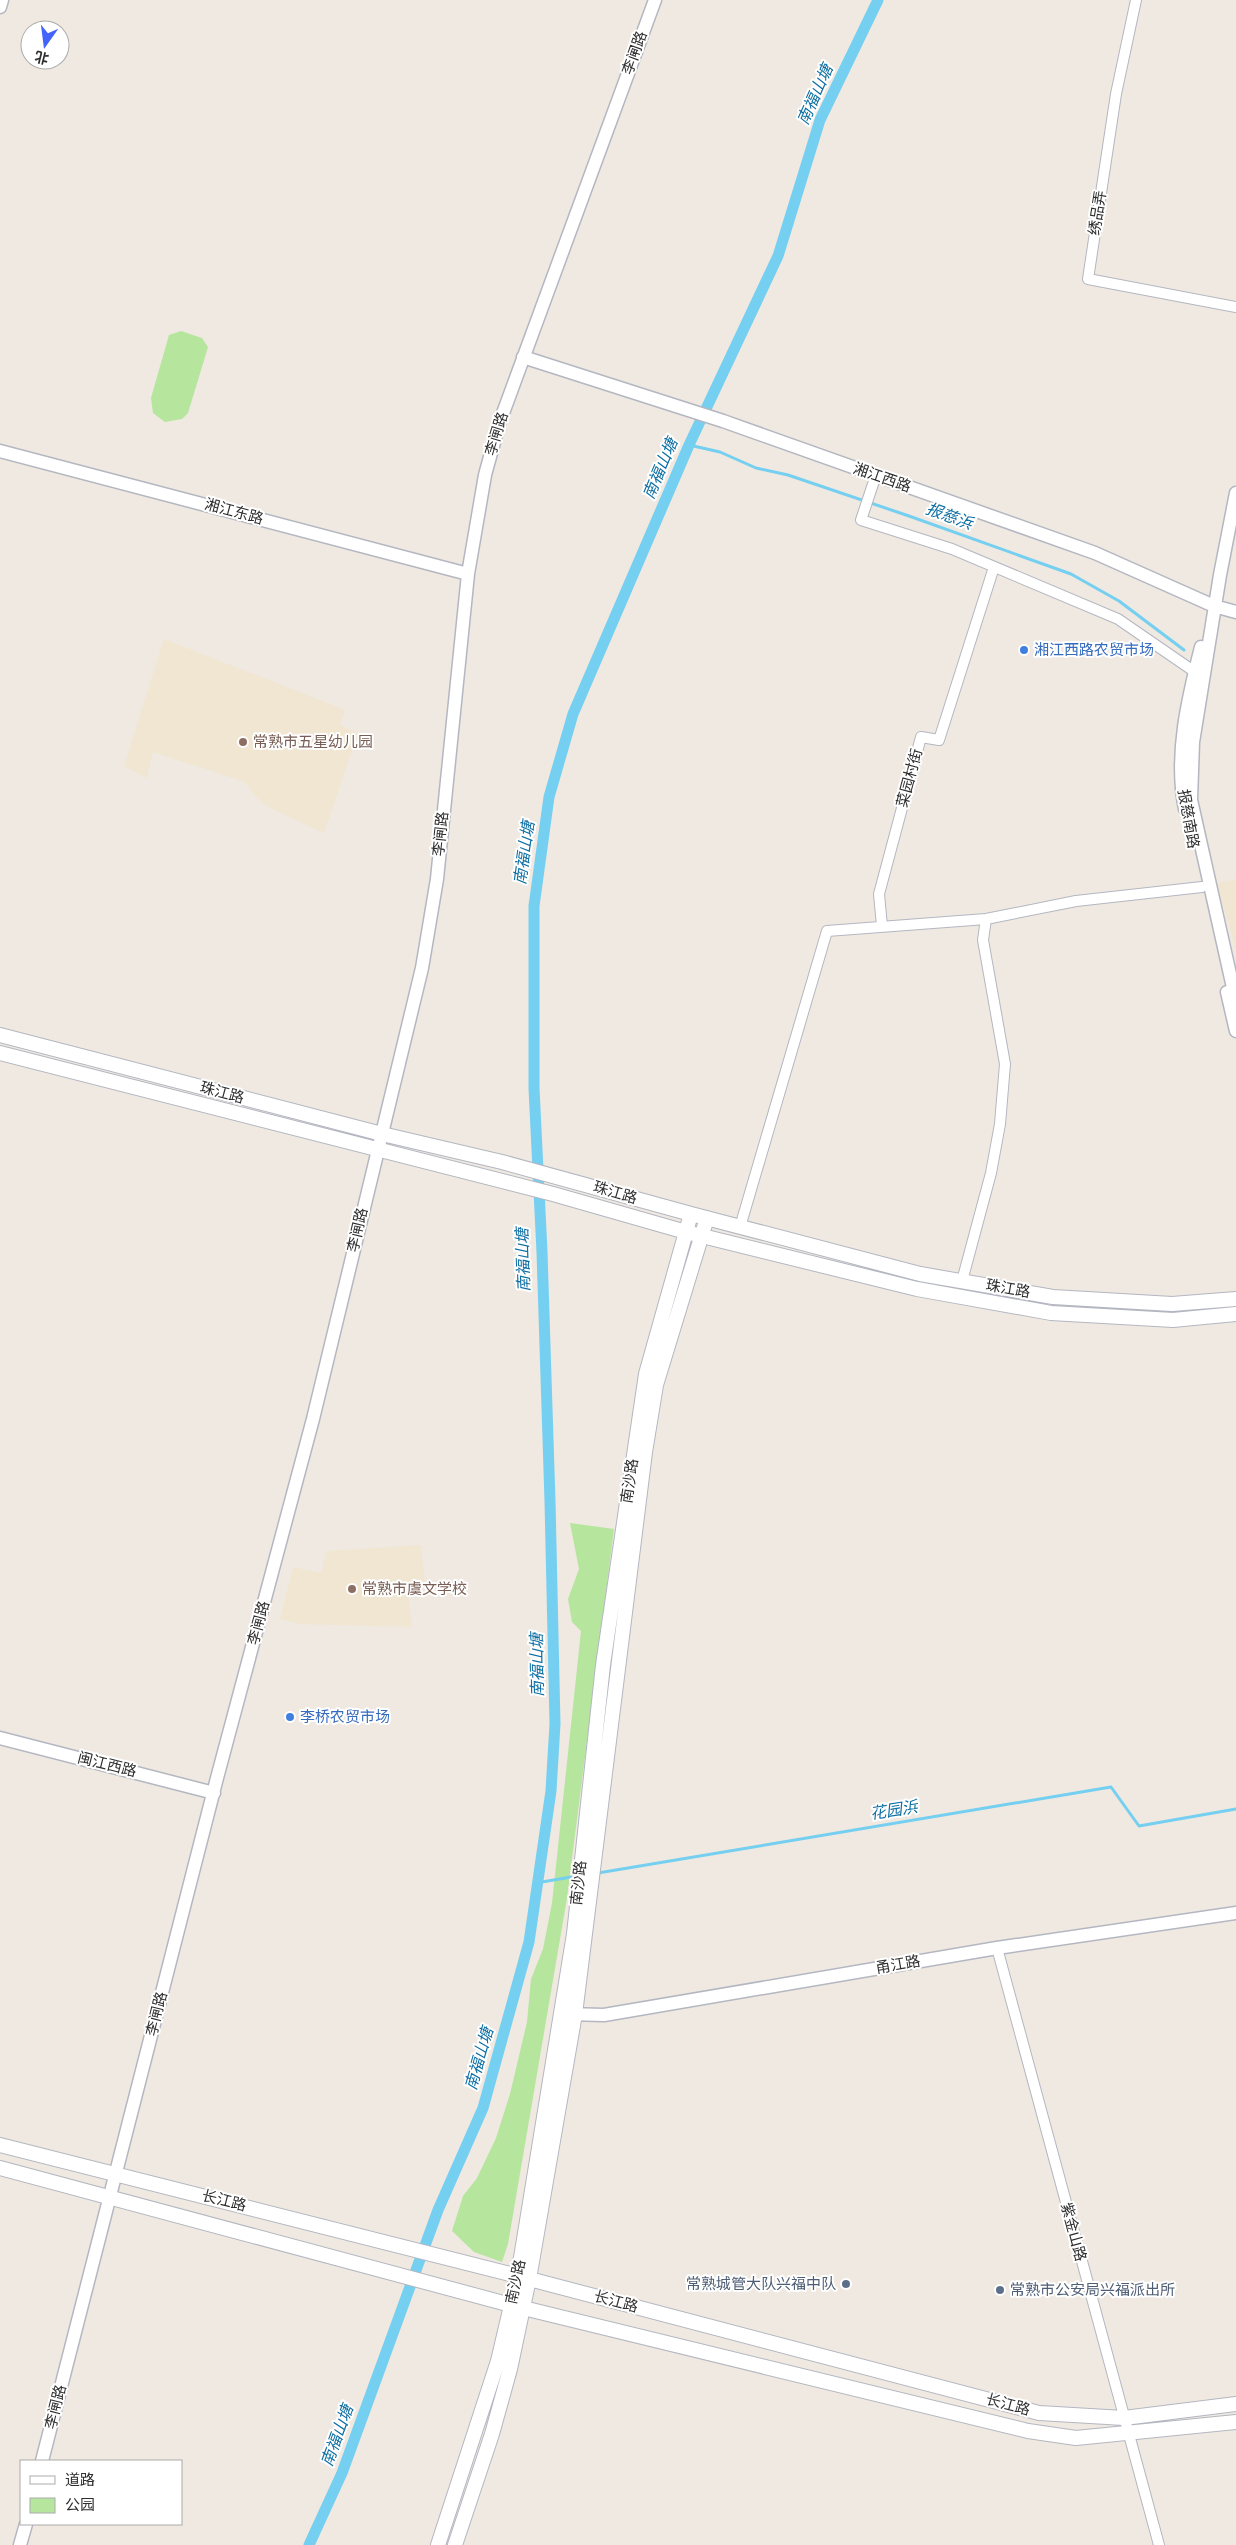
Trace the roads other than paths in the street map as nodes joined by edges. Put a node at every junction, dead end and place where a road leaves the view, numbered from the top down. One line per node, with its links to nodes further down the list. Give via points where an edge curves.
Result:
1 (2, 0): 4 (street)
2 (654, 0): 6 (street, 李闸路)
3 (1136, 0): 5 (street, 绣品弄, via 1116,94 1088,279)
4 (0, 7)
5 (1236, 307)
6 (523, 357): 8 (street, 湘江西路, via 723,421); 11 (street, 李闸路, via 485,475)
7 (0, 451): 11 (street, 湘江东路)
8 (876, 475): 10 (street, via 861,520 952,549); 12 (street, 湘江西路, via 1095,553)
9 (1236, 493): 12 (street, 报慈南路)
10 (994, 567): 14 (street, via 1118,619); 17 (street, 菜园村街, via 939,740 921,737 879,894)
11 (468, 574): 22 (street, 李闸路, via 437,879 422,968)
12 (1214, 606): 13 (street, 湘江西路); 14 (street, 报慈南路); 18 (street, 报慈南路, via 1192,742 1191,800)
13 (1236, 612)
14 (1195, 672): 15 (street, 报慈南路, via 1183,742 1181,791)
15 (1202, 887): 16 (street, via 1076,901); 19 (street, 报慈南路)
16 (986, 919): 17 (street); 29 (street, via 983,940 1005,1064 1000,1124 991,1173)
17 (882, 926): 26 (street, via 827,932)
18 (1236, 1001)
19 (1236, 1031)
20 (0, 1035): 22 (main road, 珠江路)
21 (0, 1053): 23 (main road, 珠江路)
22 (382, 1134): 23 (street, 李闸路); 24 (main road, 珠江路, via 502,1162)
23 (377, 1150): 27 (main road, 珠江路, via 553,1194); 33 (street, 李闸路, via 311,1429)
24 (691, 1214): 25 (main road, 珠江路); 27 (main road, 南沙路)
25 (707, 1218): 26 (main road, 珠江路); 28 (main road, 南沙路)
26 (740, 1227): 29 (main road, 珠江路, via 920,1274)
27 (686, 1232): 28 (main road, 珠江路); 34 (main road, 南沙路, via 646,1374 603,1665)
28 (702, 1236): 31 (main road, 珠江路, via 917,1289 1051,1313 1173,1320); 34 (main road, 南沙路, via 656,1385)
29 (962, 1281): 30 (main road, 珠江路, via 1052,1297 1172,1304)
30 (1236, 1299)
31 (1236, 1314)
32 (0, 1738): 33 (street, 闽江西路)
33 (214, 1793): 40 (street, 李闸路)
34 (588, 1864): 37 (main road, 南沙路)
35 (1236, 1913): 36 (street, 甬江路)
36 (997, 1948): 37 (street, 甬江路, via 604,2015); 45 (street, 紫金山路)
37 (568, 2014): 42 (main road, 南沙路)
38 (0, 2145): 40 (main road, 长江路)
39 (0, 2168): 41 (main road, 长江路)
40 (115, 2173): 41 (street, 李闸路); 42 (main road, 长江路)
41 (110, 2196): 43 (main road, 长江路); 48 (street, 李闸路)
42 (524, 2278): 43 (main road, 南沙路); 45 (main road, 长江路, via 1039,2413)
43 (517, 2306): 47 (main road, 长江路, via 1028,2431 1076,2438); 51 (main road, 南沙路); 52 (main road, 南沙路, via 492,2434)
44 (1236, 2404): 45 (main road, 长江路)
45 (1124, 2418): 47 (street, 紫金山路)
46 (1236, 2422): 47 (main road, 长江路)
47 (1128, 2434): 53 (street, 紫金山路)
48 (42, 2460)
49 (26, 2525): 50 (street)
50 (20, 2545)
51 (438, 2545)
52 (455, 2545)
53 (1159, 2545)

